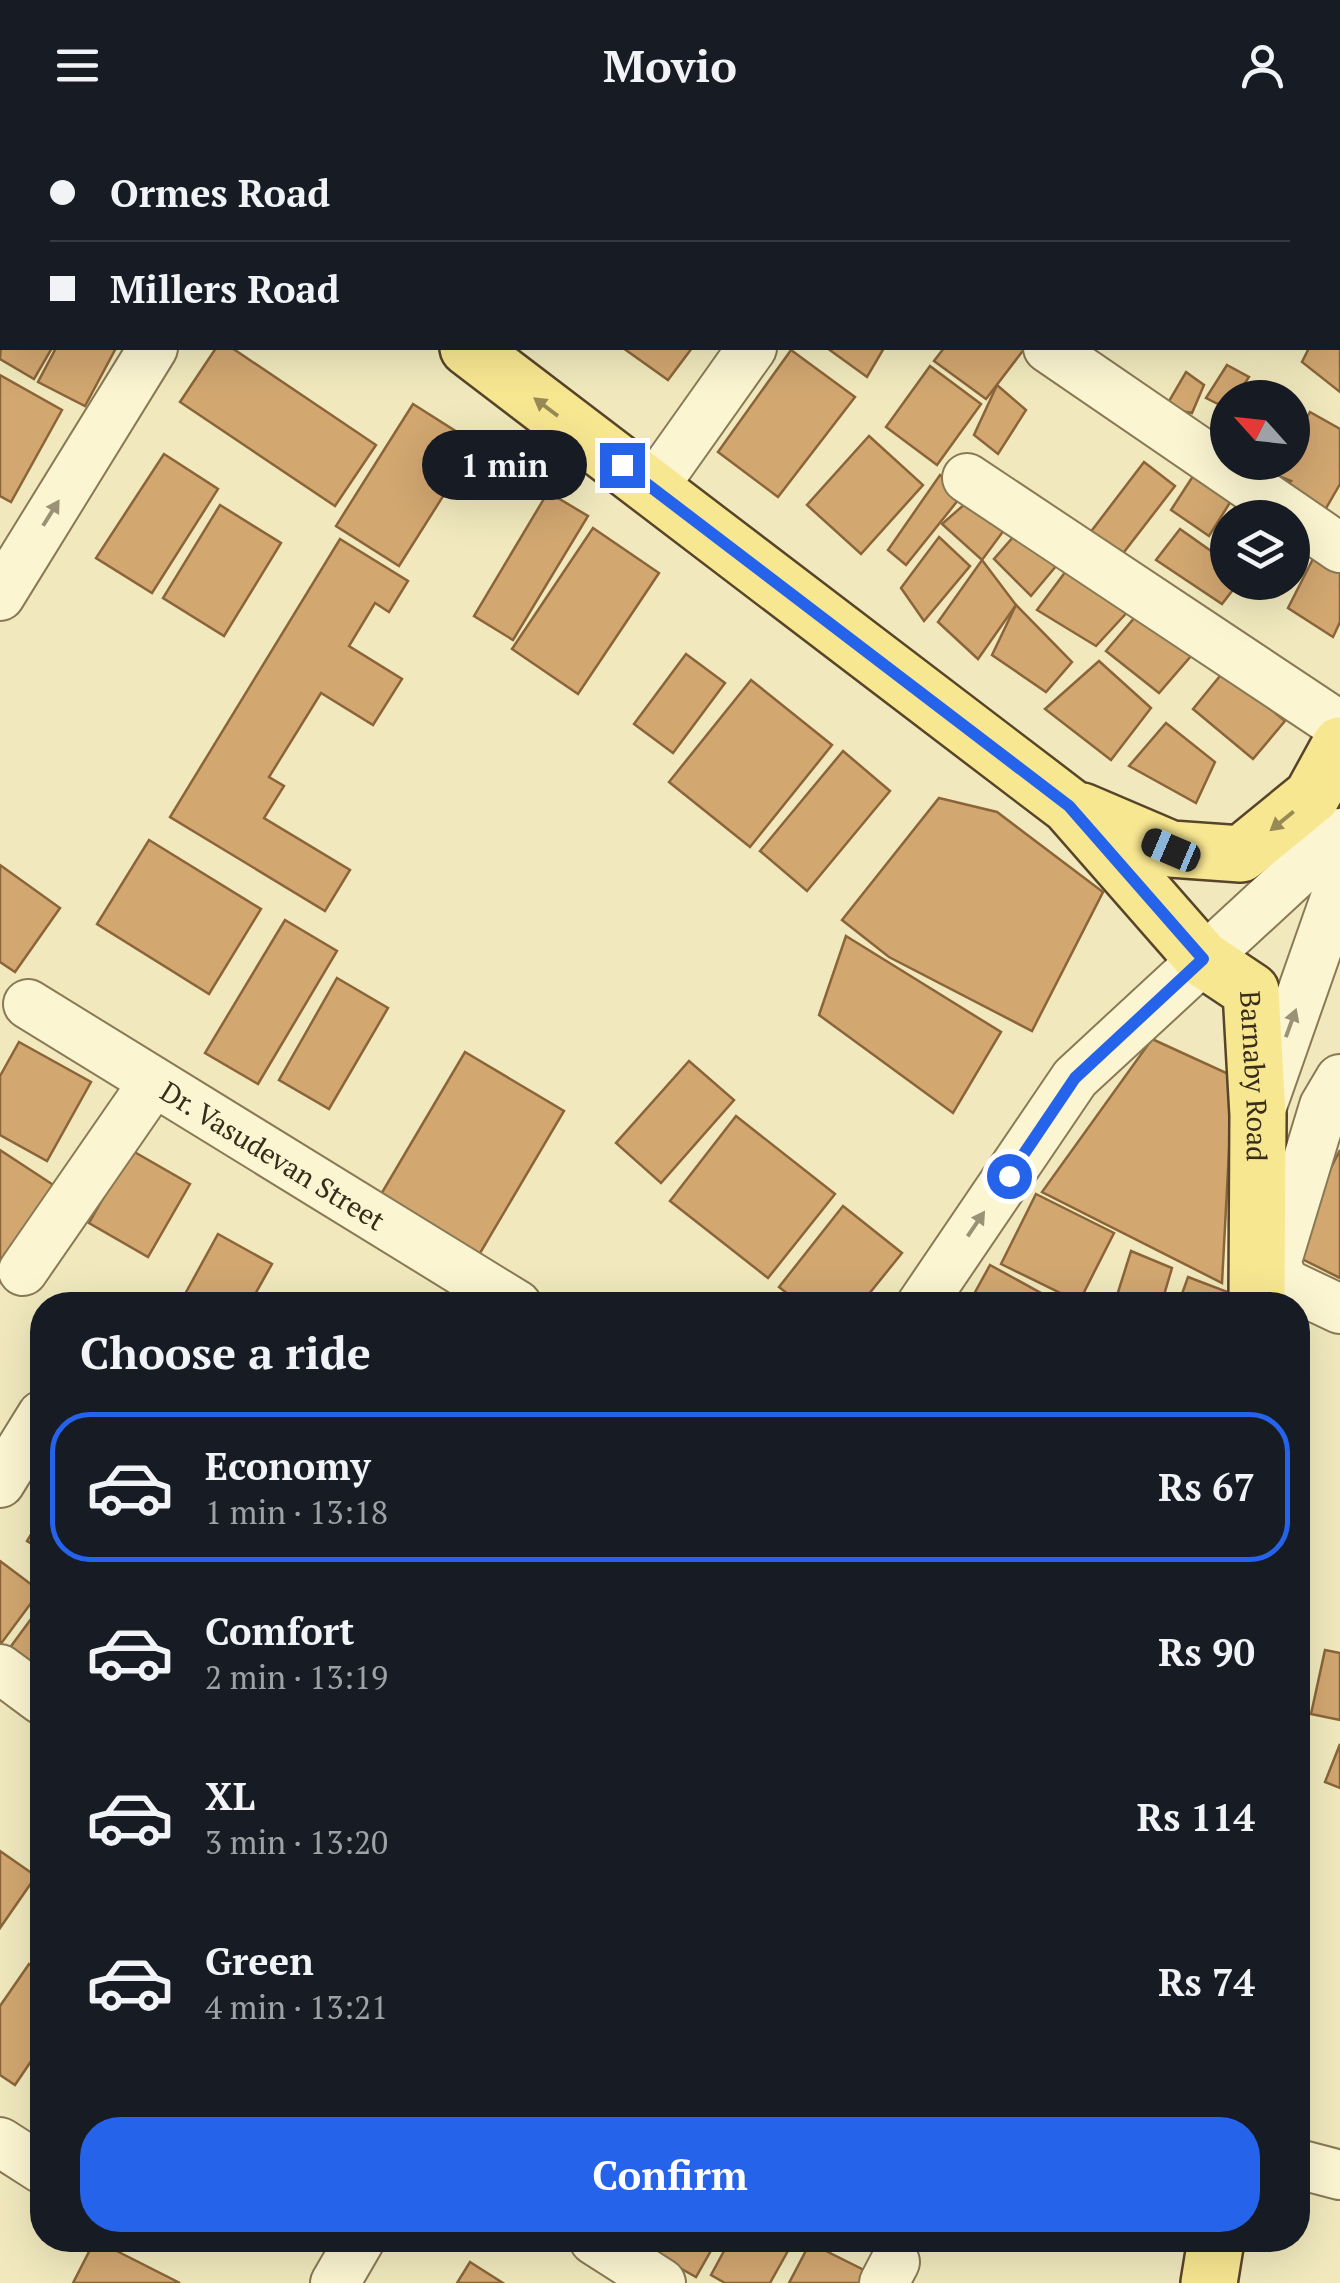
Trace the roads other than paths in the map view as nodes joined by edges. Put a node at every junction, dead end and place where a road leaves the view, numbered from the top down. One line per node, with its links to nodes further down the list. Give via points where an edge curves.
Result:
1 (153, 350): 8 (street, one-way to 1)
2 (471, 350): 6 (main road, one-way to 2)
3 (751, 350): 6 (street)
4 (1051, 350): 7 (street)
5 (967, 478): 9 (street)
6 (652, 488): 11 (main road)
7 (1340, 548)
8 (0, 596)
9 (1340, 726)
10 (1340, 746): 11 (main road, one-way to 11, via 1312,796 1241,854 1171,850)
11 (1069, 806): 14 (main road, Barnaby Road)
12 (1340, 833): 14 (street)
13 (1340, 884): 18 (street, one-way to 13)
14 (1203, 959): 18 (main road, Barnaby Road, via 1251,991); 21 (street, one-way to 14, via 1075,1078)
15 (28, 1004): 16 (street, Dr. Vasudevan Street)
16 (153, 1083): 19 (street); 20 (street, Dr. Vasudevan Street)
17 (1332, 1092): 18 (street); 23 (street, via 1276,1264 1285,1283)
18 (1259, 1126): 22 (main road, Barnaby Road)
19 (23, 1271)
20 (496, 1292)
21 (931, 1292)
22 (1256, 1292)
23 (1305, 1292)
24 (1310, 1294): 25 (street)
25 (1340, 1308)
26 (30, 1434): 27 (street)
27 (0, 1483)
28 (0, 1669): 29 (street)
29 (30, 1691)
30 (0, 2142): 31 (street)
31 (30, 2161)
32 (1310, 2167): 33 (street)
33 (1340, 2175)
34 (353, 2252): 37 (street)
35 (613, 2252): 38 (street)
36 (1214, 2252): 39 (main road)
37 (335, 2283)
38 (661, 2283)
39 (1209, 2283)

